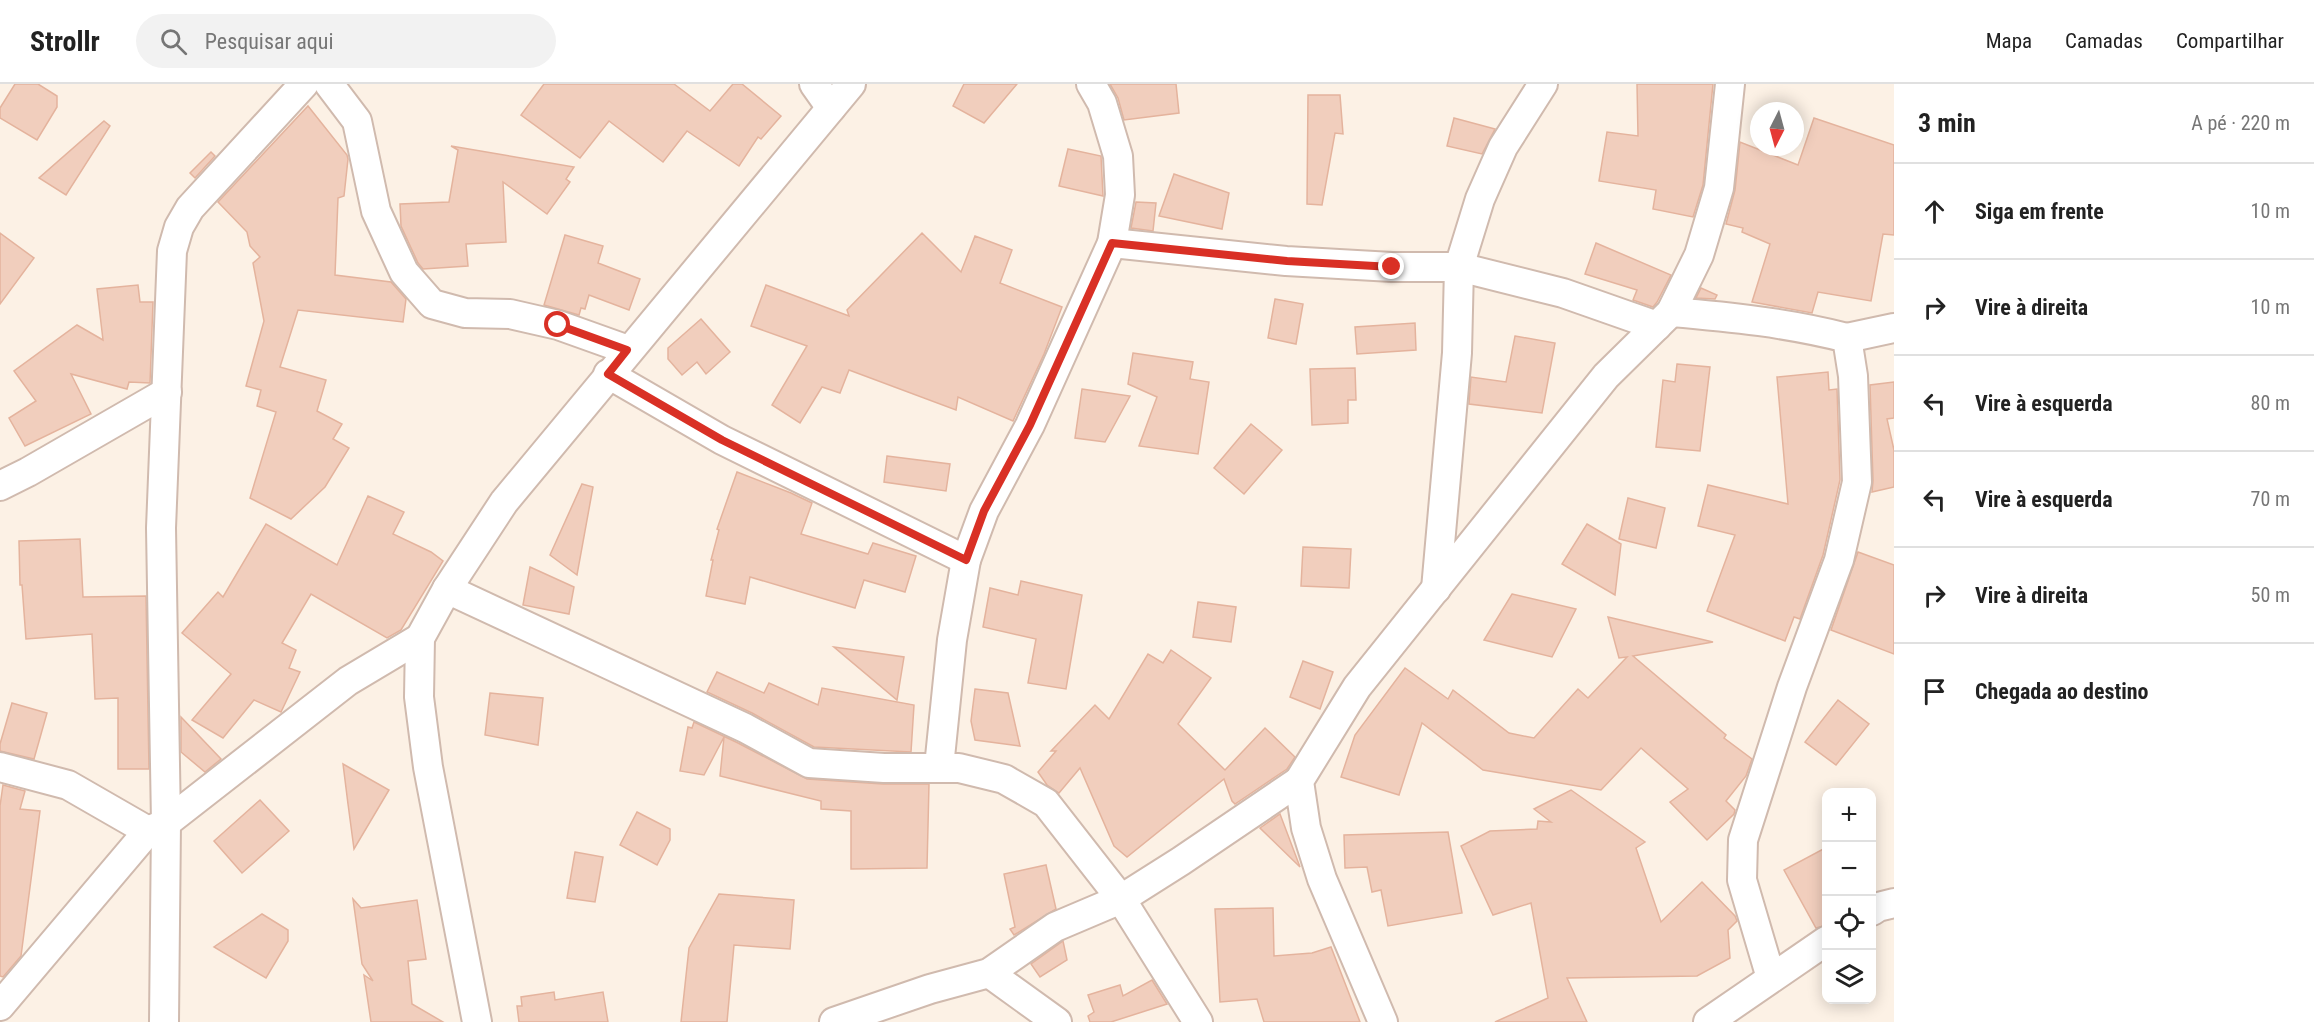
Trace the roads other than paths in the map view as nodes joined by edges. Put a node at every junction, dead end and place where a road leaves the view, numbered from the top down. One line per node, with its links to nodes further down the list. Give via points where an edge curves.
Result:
1 (304, 84): 18 (street, via 190,208 179,227 172,251)
2 (329, 84): 10 (street)
3 (356, 84): 10 (street)
4 (814, 84): 9 (street)
5 (851, 84): 9 (street)
6 (1091, 84): 11 (street, via 1102,104 1118,156 1120,195)
7 (1543, 84): 12 (street, via 1503,147 1480,199)
8 (1730, 84): 13 (street, via 1719,189 1699,255)
9 (831, 108): 16 (street)
10 (357, 121): 16 (street, via 376,211 404,272 432,304 465,313 510,314 558,325)
11 (1112, 243): 12 (street, via 1287,261); 20 (street, via 1030,425 984,511)
12 (1459, 267): 13 (street); 22 (street, via 1457,353)
13 (1664, 319): 15 (street, via 1743,318); 22 (street, via 1606,376)
14 (1894, 328): 15 (street)
15 (1848, 338): 33 (street, via 1857,482 1839,560 1792,687 1743,840 1742,880)
16 (627, 350): 17 (street)
17 (608, 374): 20 (street, via 722,440); 21 (street, via 504,502)
18 (167, 392): 19 (street); 27 (street)
19 (0, 486)
20 (966, 560): 25 (street, via 952,640)
21 (447, 589): 23 (street); 25 (street, via 685,699 809,762 884,768)
22 (1436, 589): 26 (street, via 1357,687)
23 (420, 638): 27 (street, via 348,681); 36 (street, via 419,697 428,767)
24 (0, 767): 27 (street, via 68,785)
25 (939, 767): 28 (street, via 1004,779 1046,803)
26 (1299, 781): 28 (street); 40 (street, via 1306,828 1322,879)
27 (157, 827): 34 (street); 35 (street)
28 (1121, 899): 32 (street, via 1055,927); 39 (street)
29 (1894, 903): 30 (street)
30 (1876, 908)
31 (1822, 944): 33 (street)
32 (989, 973): 37 (street); 38 (street)
33 (1771, 978): 41 (street)
34 (0, 1006)
35 (164, 1022)
36 (477, 1022)
37 (834, 1022)
38 (1057, 1022)
39 (1198, 1022)
40 (1383, 1022)
41 (1708, 1022)

